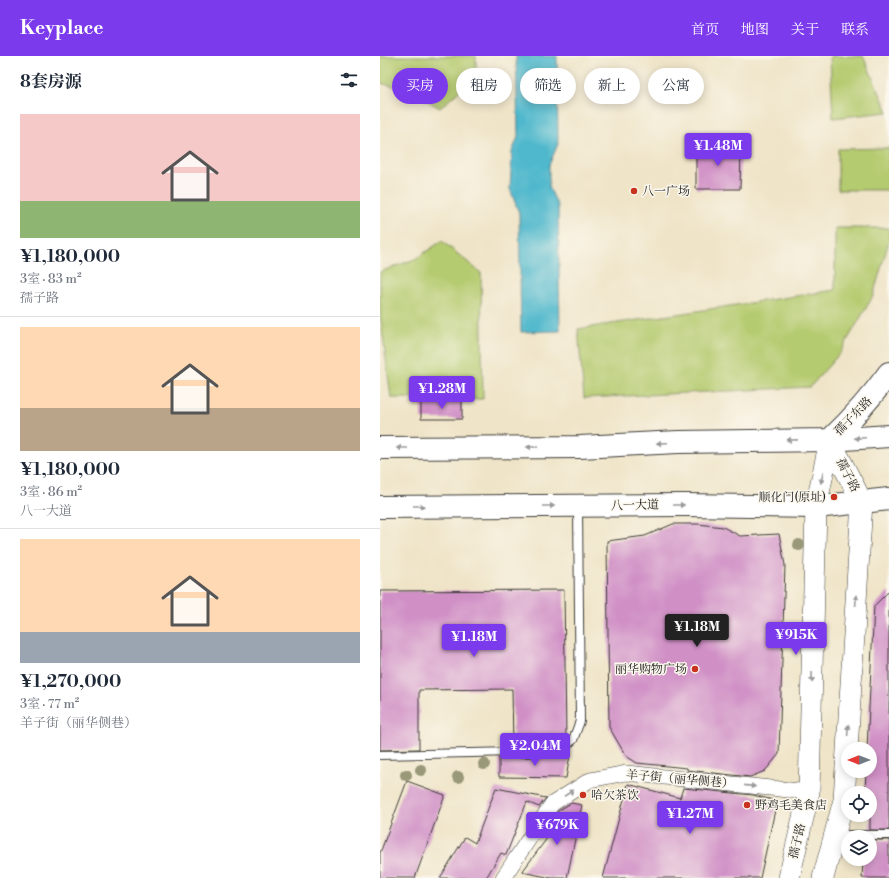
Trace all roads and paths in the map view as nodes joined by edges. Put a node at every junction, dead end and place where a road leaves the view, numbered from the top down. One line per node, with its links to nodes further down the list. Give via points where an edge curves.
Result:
1 (889, 373): 3 (highway, 孺子东路, via 853,419)
2 (889, 436): 3 (highway, one-way to 3)
3 (830, 440): 4 (highway, one-way to 4, via 678,442 580,447); 6 (main road, 孺子路); 9 (main road, 孺子路, one-way to 9)
4 (380, 448)
5 (889, 499): 6 (highway, 八一大道)
6 (862, 502): 9 (highway, 八一大道); 12 (main road, 孺子路, one-way to 6, via 844,800)
7 (578, 506): 8 (highway, 八一大道, one-way to 7); 9 (highway, 八一大道, one-way to 9); 10 (lane, via 580,721 573,740 558,751)
8 (380, 507)
9 (816, 507): 11 (main road, 孺子路, one-way to 11)
10 (380, 755)
11 (809, 792): 14 (street, 羊子街（丽华侧巷）, one-way to 11, via 552,804 590,780 626,773); 15 (main road, 孺子路)
12 (834, 835): 13 (lane); 16 (main road, 孺子路)
13 (889, 835)
14 (505, 878)
15 (789, 878)
16 (823, 878)

